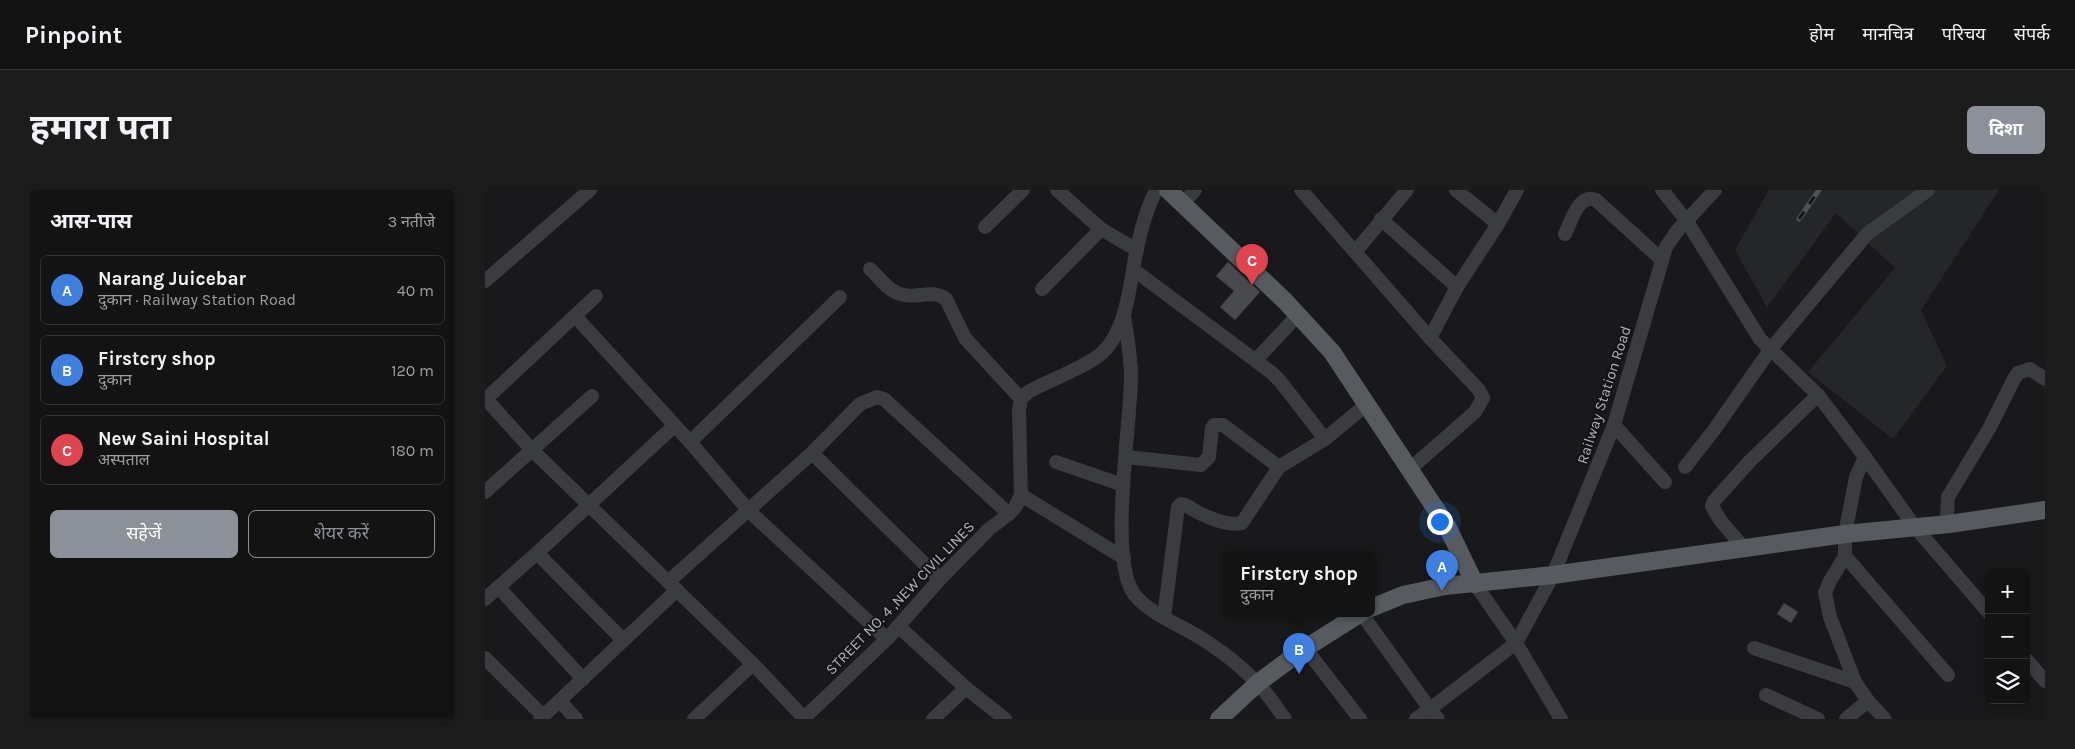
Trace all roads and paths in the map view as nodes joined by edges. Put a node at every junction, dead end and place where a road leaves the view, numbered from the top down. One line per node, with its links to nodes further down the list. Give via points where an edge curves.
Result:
1 (1023, 190): 18 (street)
2 (1057, 190): 19 (street)
3 (1156, 190): 21 (street)
4 (1169, 190): 14 (main road)
5 (1195, 190): 14 (street)
6 (1407, 190): 15 (street)
7 (1456, 190): 17 (street)
8 (1517, 190): 17 (street)
9 (1662, 190): 16 (street)
10 (1715, 190): 16 (street, Railway Station Road)
11 (1928, 190): 35 (street, via 1867,234)
12 (1303, 191): 22 (street)
13 (581, 193): 26 (street)
14 (1182, 205): 33 (main road)
15 (1381, 219): 22 (street); 27 (street)
16 (1686, 220): 23 (street, Railway Station Road, via 1665,247); 35 (street, via 1749,323)
17 (1498, 224): 27 (street)
18 (985, 227)
19 (1101, 229): 21 (street); 28 (street)
20 (1565, 234): 23 (street, via 1578,206 1591,198)
21 (1137, 250): 25 (street)
22 (1355, 252): 34 (street)
23 (1662, 260): 43 (street, Railway Station Road)
24 (870, 268): 41 (street, via 902,296 933,293 946,299 965,338)
25 (1134, 270): 31 (street); 36 (street)
26 (485, 281)
27 (1457, 287): 34 (street)
28 (1042, 290)
29 (597, 296): 32 (street)
30 (840, 297): 46 (street)
31 (1124, 312): 41 (street, via 1103,352 1028,392); 49 (street, via 1131,376)
32 (575, 316): 40 (street); 44 (street)
33 (1297, 316): 36 (street); 42 (main road, via 1333,352)
34 (1430, 338): 54 (street, via 1483,398 1475,412)
35 (1770, 350): 38 (street); 53 (street)
36 (1257, 360): 45 (street, via 1281,381)
37 (2045, 379): 63 (street, via 2030,369 2018,373 2014,379 1948,497)
38 (1818, 395): 50 (street); 66 (street, via 1714,501 1715,513)
39 (592, 396): 47 (street)
40 (485, 398): 47 (street, STREET NO. 4 ,NEW CIVIL LINES)
41 (1021, 399): 58 (street)
42 (1366, 405): 45 (street); 54 (main road)
43 (1615, 425): 55 (street); 70 (street, Railway Station Road)
44 (674, 426): 46 (street); 59 (street)
45 (1325, 439): 52 (street)
46 (690, 442): 61 (street)
47 (532, 450): 57 (street); 59 (street, STREET NO. 4 ,NEW CIVIL LINES)
48 (812, 453): 61 (street); 62 (street, via 860,404 877,397 884,399); 71 (street)
49 (1126, 457): 52 (street, via 1201,465 1209,457 1212,428 1219,424); 56 (street)
50 (1865, 457): 64 (street); 65 (street, via 1857,477)
51 (1056, 462): 56 (street)
52 (1279, 467): 78 (street, via 1242,522 1230,525 1186,505 1178,507)
53 (1685, 467)
54 (1410, 469): 72 (main road, via 1447,526)
55 (1665, 482)
56 (1123, 485): 69 (street)
57 (485, 492)
58 (1021, 494): 62 (street, STREET NO. 4 ,NEW CIVIL LINES); 69 (street)
59 (589, 504): 67 (street); 73 (street, STREET NO. 4 ,NEW CIVIL LINES)
60 (2045, 510): 63 (main road)
61 (749, 511): 73 (street); 82 (street)
62 (1009, 514): 71 (street, STREET NO. 4 ,NEW CIVIL LINES, via 989,529)
63 (1949, 524): 64 (main road)
64 (1915, 527): 65 (main road); 77 (street)
65 (1845, 534): 66 (main road); 68 (street)
66 (1744, 548): 70 (main road)
67 (537, 553): 74 (street); 83 (street)
68 (1845, 556): 90 (street); 93 (street, via 1825,593)
69 (1124, 558): 78 (street, via 1126,576 1135,596)
70 (1553, 575): 72 (main road); 84 (street, Railway Station Road)
71 (941, 579): 81 (street, STREET NO. 4 ,NEW CIVIL LINES)
72 (1475, 584): 76 (main road, via 1445,586 1403,595); 84 (street)
73 (672, 586): 83 (street); 89 (street, STREET NO. 4 ,NEW CIVIL LINES)
74 (498, 587): 75 (street); 91 (street)
75 (485, 599)
76 (1375, 606)
77 (1985, 608)
78 (1164, 617): 94 (street, via 1208,642)
79 (1355, 617): 85 (main road)
80 (1364, 617): 99 (street)
81 (898, 626): 82 (street, STREET NO. 4 ,NEW CIVIL LINES); 95 (street)
82 (887, 639): 101 (street, STREET NO. 4 ,NEW CIVIL LINES)
83 (623, 640): 91 (street)
84 (1515, 644): 99 (street); 110 (street)
85 (1305, 648): 94 (main road); 108 (street)
86 (1754, 648): 93 (street)
87 (2027, 659): 92 (street)
88 (486, 660): 100 (street)
89 (753, 664): 101 (street, STREET NO. 4 ,NEW CIVIL LINES); 103 (street)
90 (1948, 675)
91 (583, 679): 98 (street)
92 (2045, 681)
93 (1855, 682): 97 (street)
94 (1258, 684): 106 (main road); 107 (street)
95 (966, 688): 104 (street); 105 (street)
96 (1765, 695): 111 (street)
97 (1868, 700): 112 (street); 113 (street)
98 (560, 701): 100 (street); 102 (street)
99 (1434, 714): 109 (street)
100 (541, 718)
101 (804, 718)
102 (576, 719)
103 (694, 719)
104 (933, 719)
105 (1005, 719)
106 (1219, 719)
107 (1285, 719)
108 (1360, 719)
109 (1416, 719)
110 (1561, 719)
111 (1818, 719)
112 (1846, 719)
113 (1885, 719)

